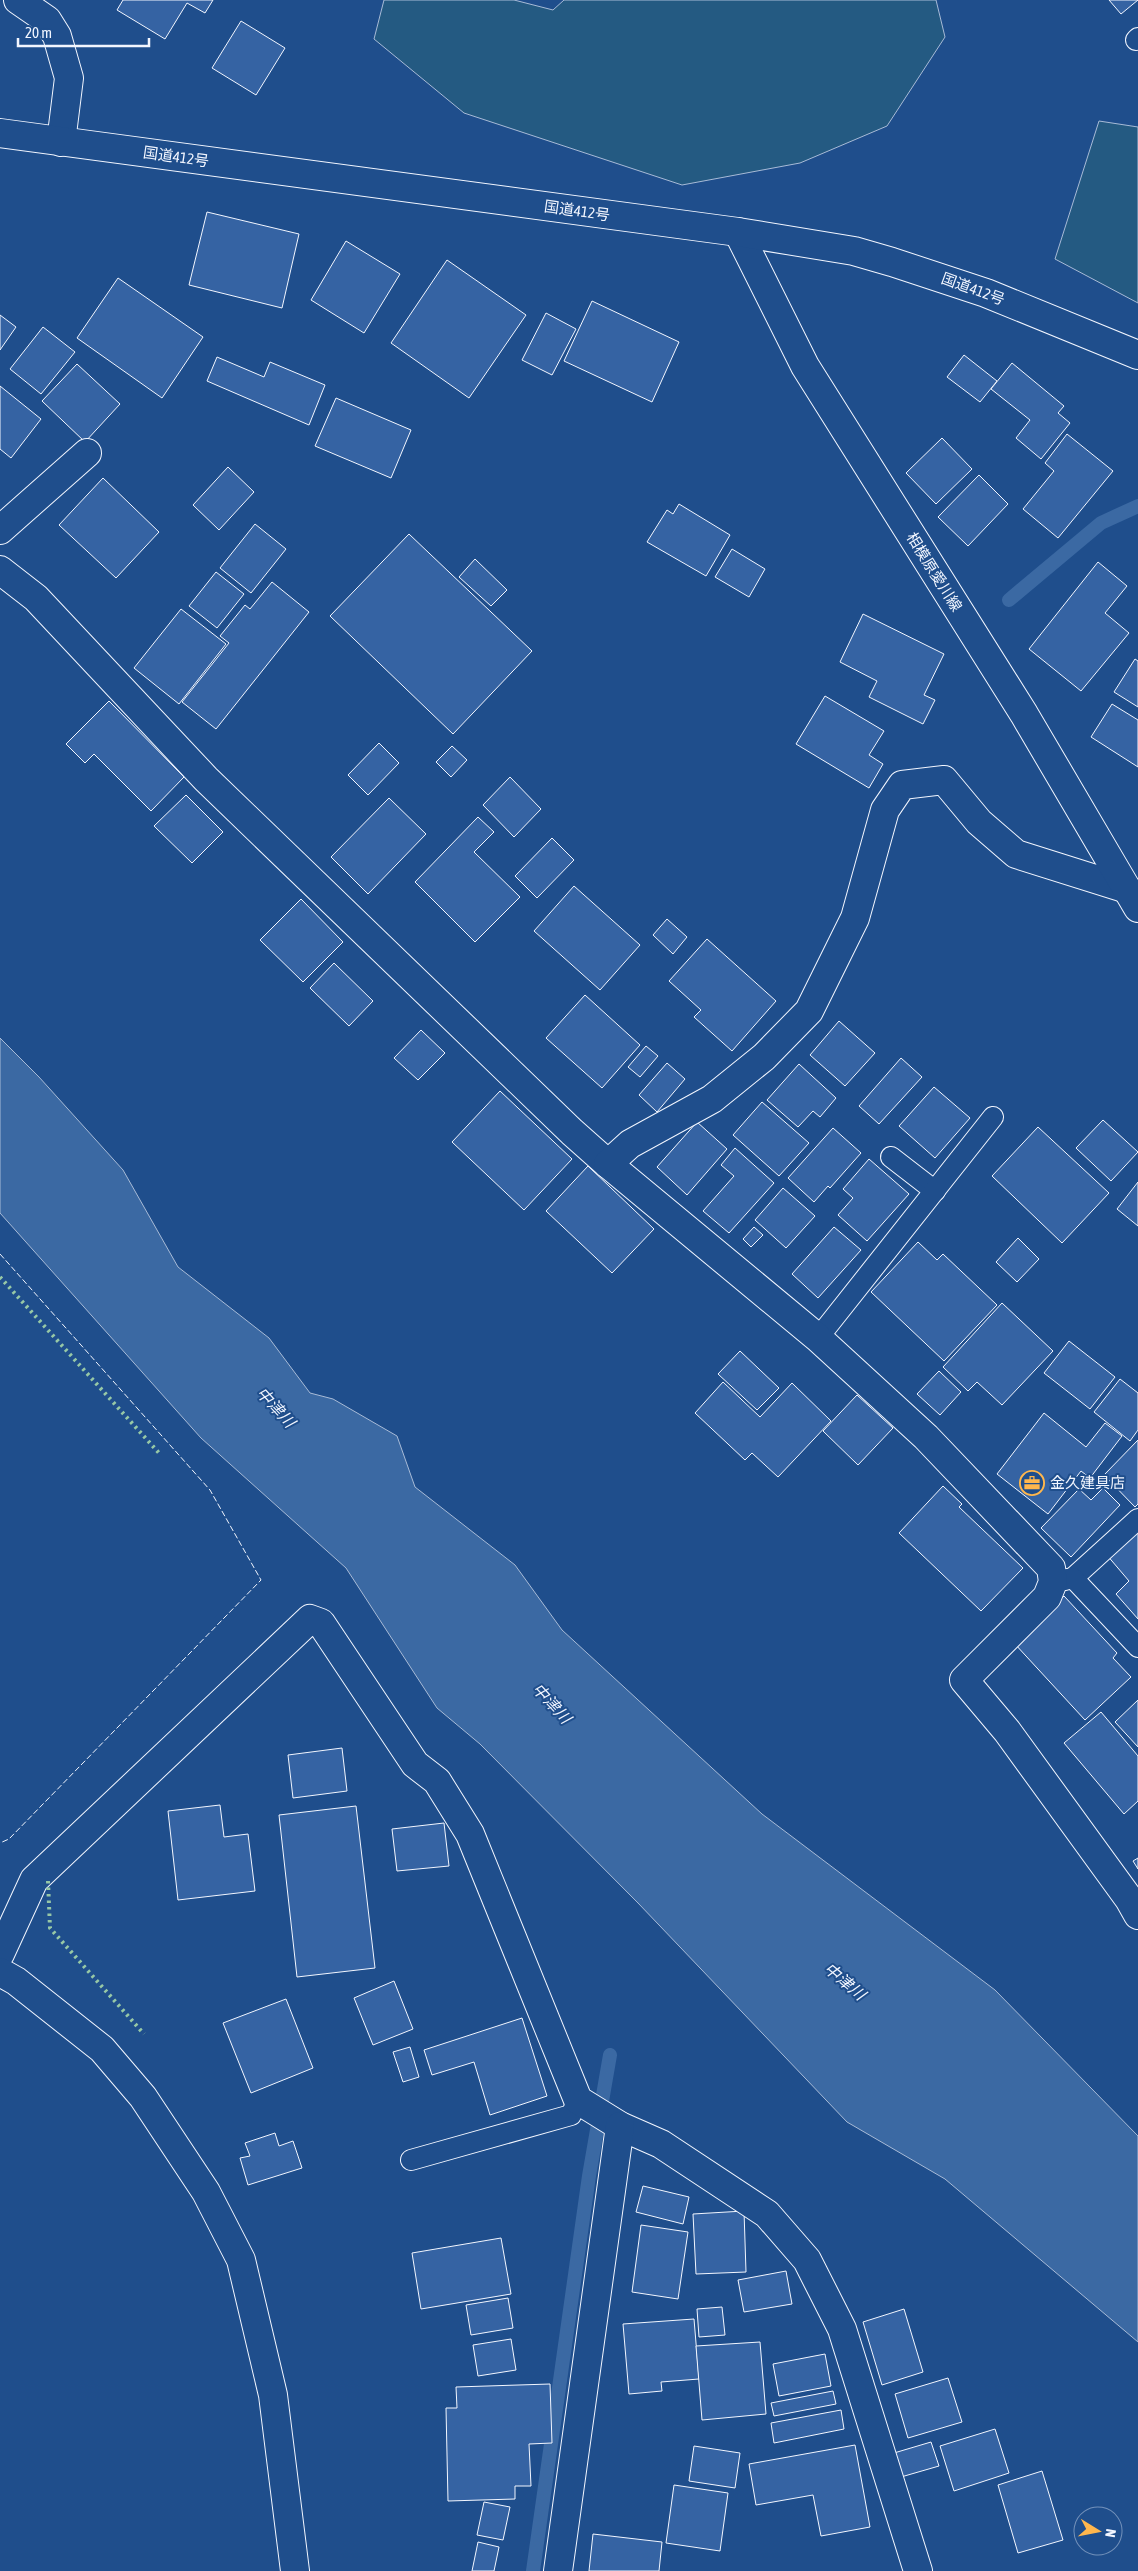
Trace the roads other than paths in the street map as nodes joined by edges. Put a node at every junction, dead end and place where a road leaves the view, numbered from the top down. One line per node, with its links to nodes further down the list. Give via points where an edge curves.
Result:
1 (18, 0): 3 (main road, via 47,20 57,36 69,78)
2 (0, 133): 3 (main road, 国道412号)
3 (61, 142): 4 (main road, 国道412号)
4 (738, 232): 5 (main road, 国道412号, via 854,251 892,262 986,293); 9 (main road, 相模原愛川線, via 805,366 1024,714)
5 (1138, 354)
6 (87, 453): 7 (main road)
7 (0, 530)
8 (0, 570): 12 (main road, via 36,598 206,779)
9 (1133, 898): 12 (main road, via 1016,854 979,822 944,780 902,786 885,810 856,918 809,1011 764,1057 712,1098 630,1144)
10 (993, 1117): 13 (lane)
11 (891, 1157): 13 (lane)
12 (608, 1164): 14 (main road)
13 (935, 1191): 14 (lane)
14 (818, 1338): 16 (main road, via 926,1437)
15 (1138, 1519): 16 (lane)
16 (1063, 1580): 17 (lane); 18 (main road, via 964,1680 1007,1731)
17 (1138, 1647)
18 (1138, 1915)
19 (0, 1954): 21 (main road, via 34,1880 310,1619 321,1623 415,1764 437,1780 470,1834)
20 (0, 1972): 24 (main road, via 102,2048 175,2143 206,2192 241,2260 273,2395)
21 (578, 2100): 22 (main road); 23 (lane, via 571,2115)
22 (620, 2126): 25 (main road); 26 (main road, via 662,2144 767,2214 807,2260 842,2329)
23 (411, 2160)
24 (295, 2571)
25 (558, 2571)
26 (918, 2571)

